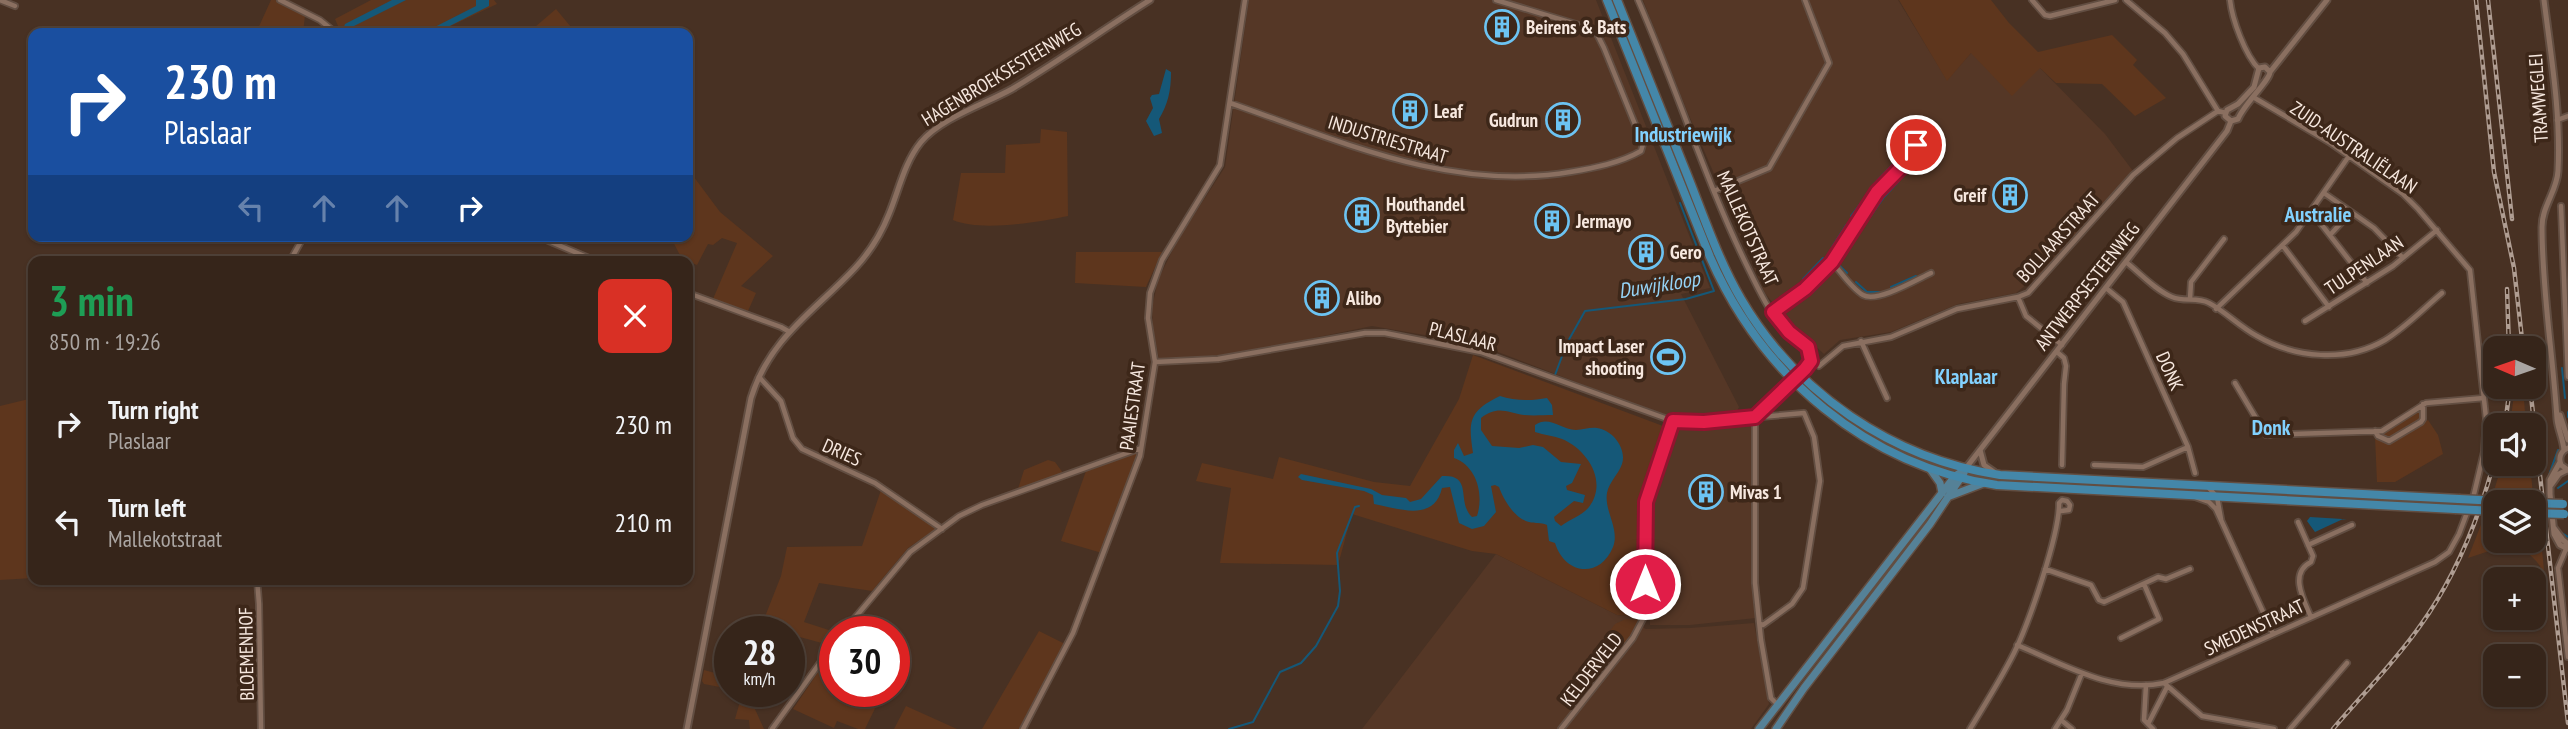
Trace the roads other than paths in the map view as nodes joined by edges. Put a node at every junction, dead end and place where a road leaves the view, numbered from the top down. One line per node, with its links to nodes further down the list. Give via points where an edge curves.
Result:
1 (280, 0): 17 (street)
2 (1150, 0): 54 (street, HAGENBROEKSESTEENWEG, via 1015,87 923,139 909,161 875,244)
3 (1245, 0): 21 (street, PAAIESTRAAT)
4 (1496, 0): 21 (street, INDUSTRIESTRAAT, via 1582,25 1597,34 1643,144 1641,151 1586,169 1539,176 1454,173 1401,161)
5 (1607, 0): 63 (highway, via 1719,278 1749,330)
6 (1617, 0): 60 (highway, via 1729,276 1764,334)
7 (1638, 0): 28 (street, MALLEKOTSTRAAT)
8 (1805, 0): 28 (street, via 1829,63 1769,168)
9 (2032, 0): 10 (street, via 2050,16)
10 (2115, 0)
11 (2230, 0): 18 (street, via 2232,15)
12 (2327, 0): 19 (street, ANTWERPSESTEENWEG)
13 (2544, 0): 24 (street, TRAMWEGLEI)
14 (0, 1): 16 (street)
15 (2130, 2): 22 (street, via 2183,54)
16 (15, 6)
17 (330, 28)
18 (2259, 69): 19 (street, via 2265,67); 22 (street, via 2254,87 2238,104)
19 (2270, 72): 20 (street, ANTWERPSESTEENWEG)
20 (2252, 97): 25 (street, ANTWERPSESTEENWEG, via 2238,119); 27 (street, ZUID-AUSTRALIËLAAN)
21 (1230, 103): 58 (street, PAAIESTRAAT, via 1220,165 1152,281 1147,318)
22 (2222, 112): 25 (street); 48 (street, BOLLAARSTRAAT, via 2150,159 2028,293)
23 (2568, 116): 24 (street)
24 (2557, 120): 70 (street, TRAMWEGLEI, via 2557,179 2542,227)
25 (2231, 121): 42 (street, ANTWERPSESTEENWEG)
26 (1918, 150): 41 (street, via 1877,192)
27 (2350, 156): 29 (street); 33 (street, ZUID-AUSTRALIËLAAN, via 2403,194)
28 (1714, 191): 52 (street, MALLEKOTSTRAAT, via 1734,241)
29 (2324, 193): 31 (street); 32 (street)
30 (2561, 206): 40 (street)
31 (2311, 211): 34 (street); 37 (street)
32 (2351, 212): 34 (street); 39 (street)
33 (2437, 230): 39 (street, TULPENLAAN); 65 (street, ZUID-AUSTRALIËLAAN, via 2472,274)
34 (2330, 235): 44 (street)
35 (2224, 239): 49 (street, via 2192,282)
36 (551, 242): 38 (street)
37 (2283, 246): 50 (street); 51 (street)
38 (585, 256)
39 (2403, 258): 44 (street, TULPENLAAN)
40 (2565, 260): 62 (street)
41 (1832, 262): 43 (street, via 1869,297); 52 (street)
42 (2126, 262): 45 (street, ANTWERPSESTEENWEG); 49 (street, via 2168,295)
43 (1931, 273)
44 (2367, 283): 50 (street, TULPENLAAN)
45 (2106, 288): 56 (street, ANTWERPSESTEENWEG); 76 (street, DONK, via 2123,302)
46 (2442, 293): 51 (street, via 2383,341 2339,355 2282,348)
47 (693, 295): 54 (street)
48 (2018, 297): 55 (street, BOLLAARSTRAAT, via 1957,309 1899,335); 56 (street, via 2029,320)
49 (2190, 299): 51 (street)
50 (2329, 307): 53 (street, TULPENLAAN)
51 (2216, 309)
52 (1773, 312): 60 (street, MALLEKOTSTRAAT, via 1810,351 1811,361)
53 (2305, 321)
54 (788, 331): 61 (street, HAGENBROEKSESTEENWEG)
55 (1861, 341): 59 (street, BOLLAARSTRAAT, via 1843,346); 66 (street)
56 (2062, 345): 57 (street, ANTWERPSESTEENWEG)
57 (2057, 352): 78 (street, ANTWERPSESTEENWEG); 80 (street, via 2066,366)
58 (1155, 362): 72 (street, PLASLAAR, via 1218,359 1385,333 1481,352); 75 (street, PAAIESTRAAT)
59 (1819, 366)
60 (1800, 374): 63 (street); 83 (highway, via 1876,433)
61 (759, 376): 106 (street, DRIES, via 781,401 793,438 802,449 875,482); 133 (street, HAGENBROEKSESTEENWEG, via 748,411)
62 (2568, 376)
63 (1793, 382): 71 (street); 82 (highway, via 1859,434)
64 (2235, 383): 73 (street, via 2265,434)
65 (2483, 388)
66 (1887, 398)
67 (2483, 398): 69 (street)
68 (2484, 399): 97 (street, ZUID-AUSTRALIËLAAN, via 2484,452)
69 (2423, 404): 73 (street); 73 (street, via 2421,422 2394,439 2389,441)
70 (2557, 408): 74 (street); 77 (street)
71 (1755, 417): 72 (street, PLASLAAR); 116 (street, via 1755,583); 116 (street, PLASLAAR, via 1801,412 1807,416 1819,481 1803,588 1792,604)
72 (1673, 421): 136 (street, KELDERVELD, via 1646,502 1643,619)
73 (2374, 431)
74 (2568, 440)
75 (1142, 447): 106 (street, via 982,505); 135 (street, PAAIESTRAAT, via 1073,634)
76 (2188, 447): 81 (street, via 2143,467); 85 (street, DONK)
77 (2566, 449): 79 (street)
78 (1980, 450): 83 (street, ANTWERPSESTEENWEG); 86 (street, via 1984,465)
79 (2560, 462): 84 (street); 89 (street)
80 (2062, 465)
81 (2094, 465)
82 (1930, 469): 87 (highway); 91 (main road)
83 (1966, 469): 86 (highway); 87 (main road, ANTWERPSESTEENWEG)
84 (2568, 470): 89 (street)
85 (2195, 473)
86 (2000, 475): 90 (highway)
87 (1958, 477): 88 (highway); 91 (main road, ANTWERPSESTEENWEG)
88 (1984, 483): 91 (main road); 92 (highway)
89 (2550, 485): 104 (street)
90 (2208, 487): 93 (highway, bridge); 94 (street)
91 (1946, 495): 115 (main road, ANTWERPSESTEENWEG, via 1930,509); 117 (main road, ANTWERPSESTEENWEG)
92 (2193, 496): 94 (highway); 102 (street, via 2211,503)
93 (2483, 500)
94 (2219, 501): 98 (highway, bridge); 102 (street)
95 (2546, 503): 96 (highway, bridge)
96 (2566, 504)
97 (2469, 506): 114 (street, SMEDENSTRAAT, via 2453,546 2440,559)
98 (2483, 510)
99 (2061, 511): 109 (street)
100 (2546, 513): 101 (highway, bridge)
101 (2566, 514)
102 (2221, 520): 118 (street)
103 (2298, 522): 107 (street)
104 (2553, 524): 108 (street); 108 (street, via 2556,540)
105 (2352, 525): 107 (street)
106 (942, 529): 113 (street, via 910,552)
107 (2308, 545): 114 (street, via 2313,556 2300,572 2301,594)
108 (2567, 547): 121 (street, via 2558,568)
109 (2045, 569): 111 (street, via 2091,585 2102,601); 120 (street)
110 (2190, 569): 111 (street)
111 (2144, 584): 119 (street, via 2159,619)
112 (257, 585): 132 (street, BLOEMENHOF)
113 (856, 616)
114 (2311, 617): 118 (street, SMEDENSTRAAT)
115 (1842, 622): 117 (main road, via 1849,624); 127 (main road, ANTWERPSESTEENWEG)
116 (1760, 624): 127 (street, via 1771,698)
117 (1849, 629): 130 (main road, ANTWERPSESTEENWEG)
118 (2273, 634): 126 (street, SMEDENSTRAAT)
119 (2121, 638)
120 (2018, 645): 124 (street, SMEDENSTRAAT); 138 (street)
121 (2568, 657)
122 (2347, 663): 142 (street)
123 (819, 664): 134 (street)
124 (2082, 673): 125 (street, SMEDENSTRAAT, via 2108,682); 129 (street)
125 (2146, 685): 126 (street, SMEDENSTRAAT); 131 (street, via 2144,720)
126 (2166, 685): 131 (street, via 2149,718); 141 (street, via 2202,716)
127 (1778, 705): 128 (main road, ANTWERPSESTEENWEG)
128 (1770, 713): 130 (main road, via 1780,712); 137 (main road, ANTWERPSESTEENWEG)
129 (2061, 720): 139 (street); 140 (street)
130 (1779, 726)
131 (2150, 727)
132 (261, 729)
133 (687, 729)
134 (772, 729)
135 (1023, 729)
136 (1562, 729)
137 (1759, 729)
138 (1970, 729)
139 (2055, 729)
140 (2072, 729)
141 (2274, 729)
142 (2290, 729)

